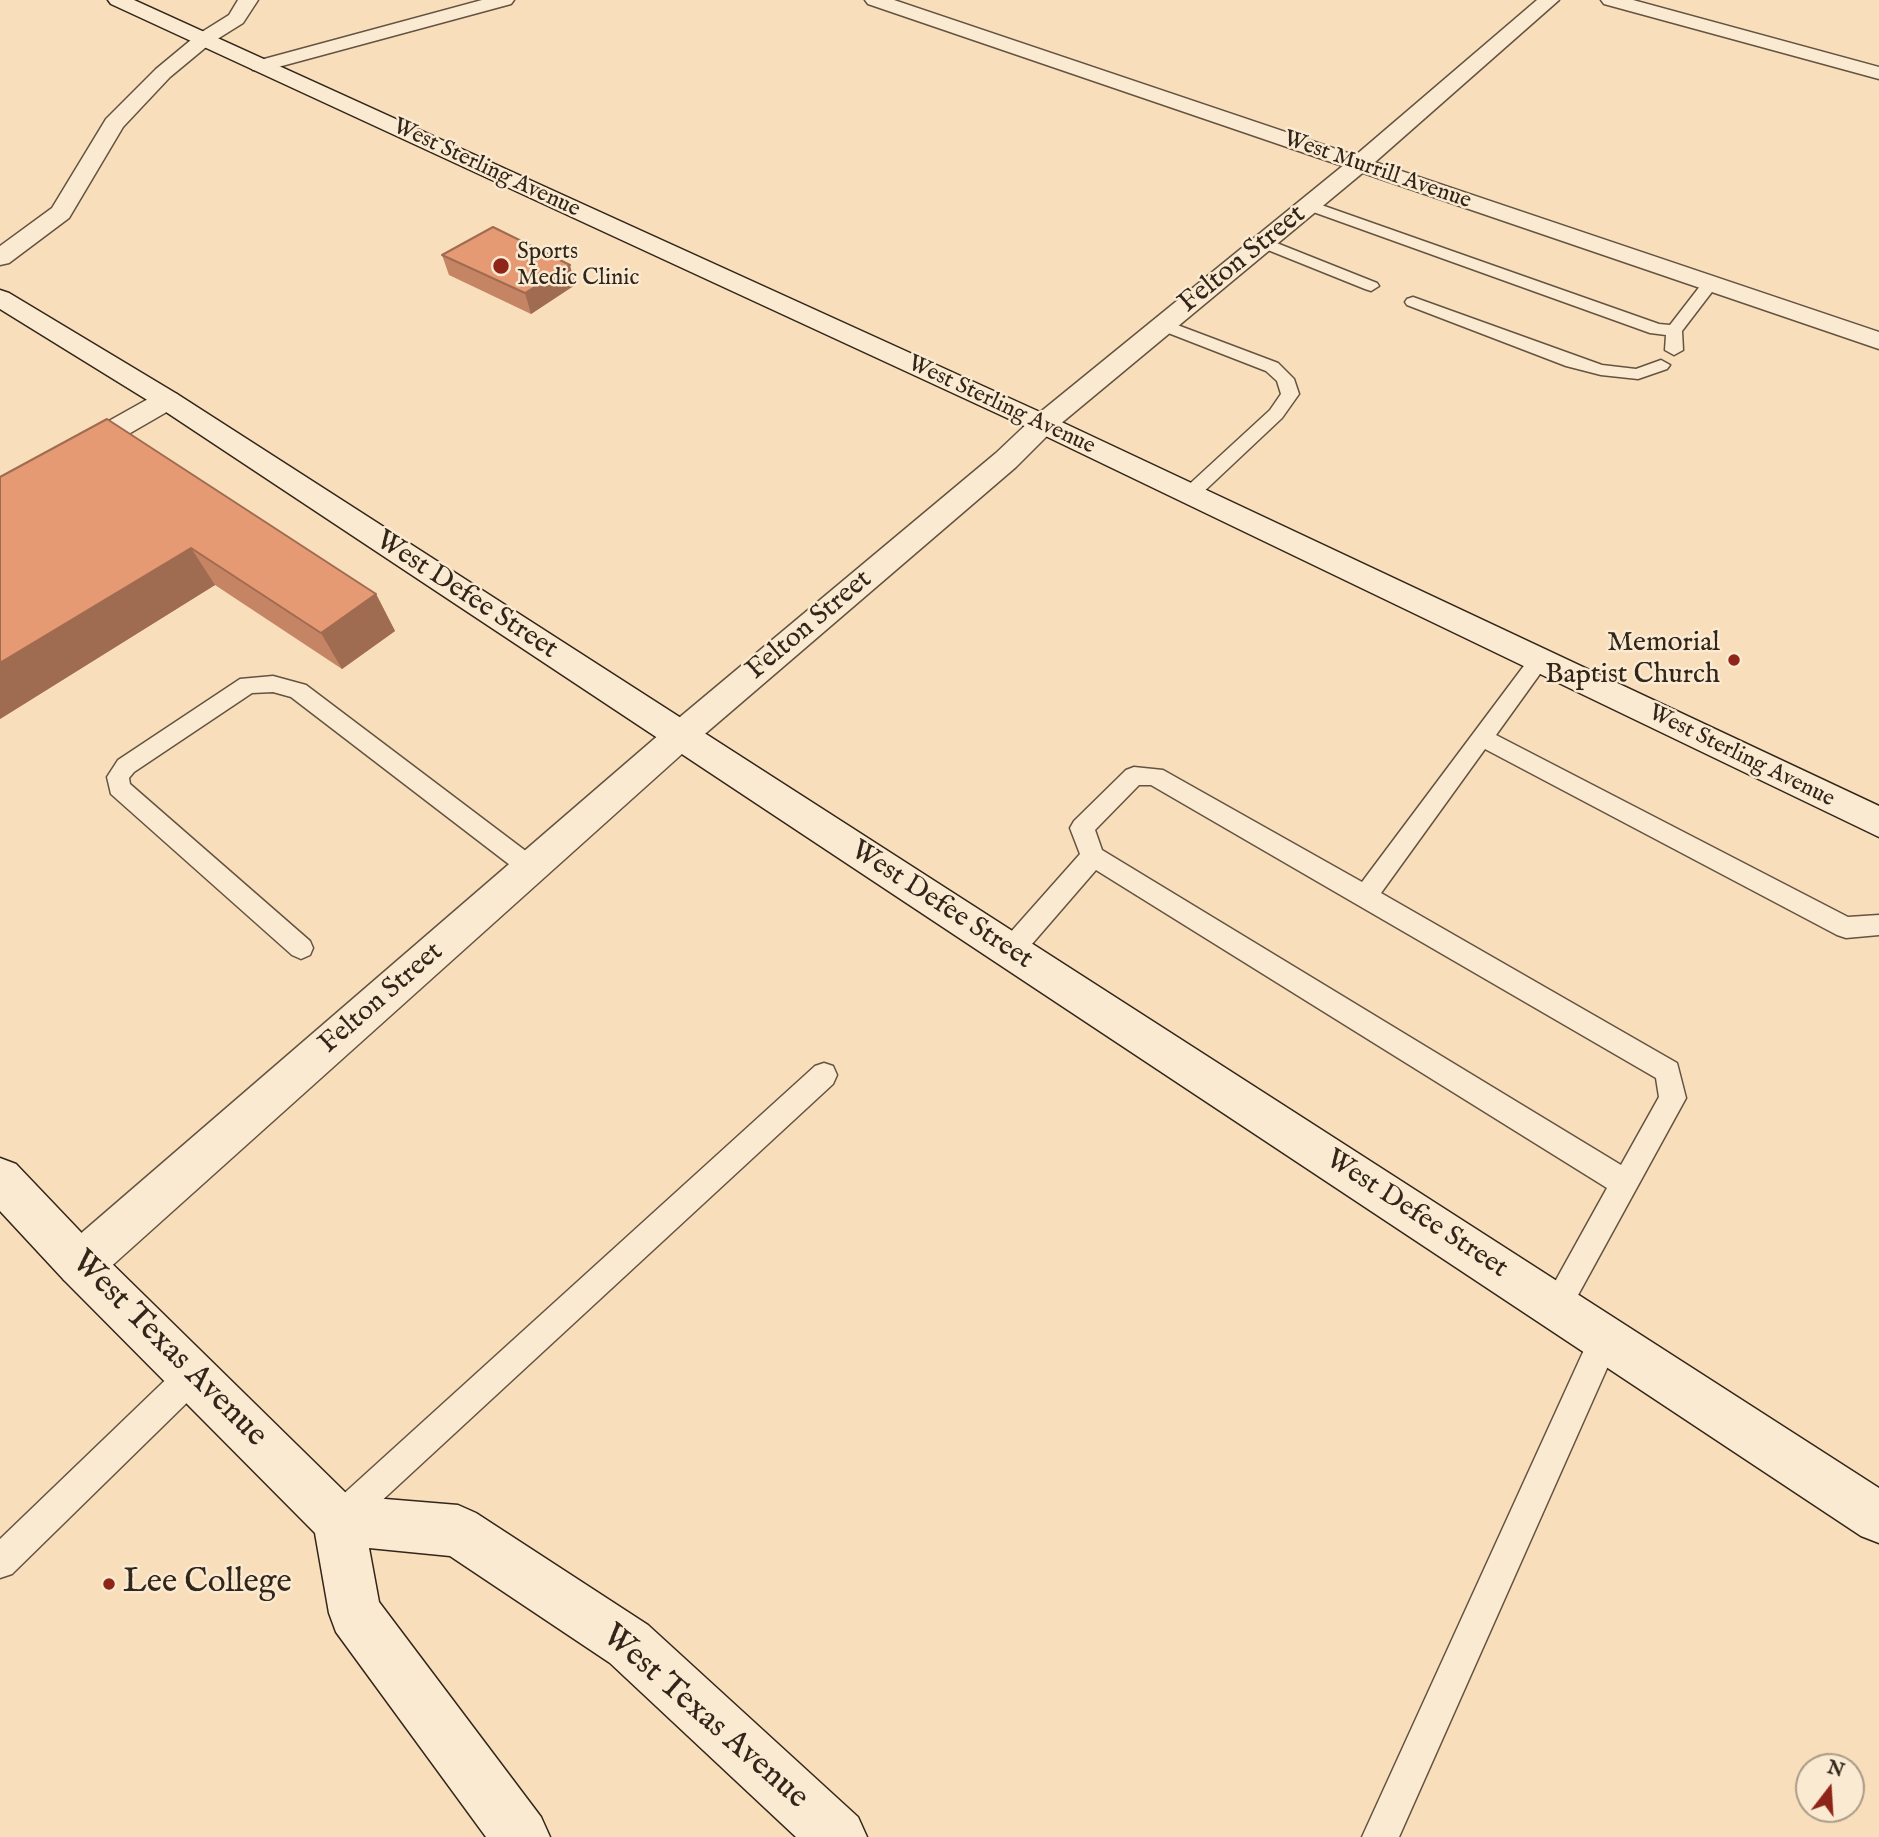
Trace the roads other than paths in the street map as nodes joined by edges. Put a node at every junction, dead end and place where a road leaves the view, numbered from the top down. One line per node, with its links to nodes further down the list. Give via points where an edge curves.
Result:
1 (118, 0): 7 (street, West Sterling Avenue)
2 (248, 0): 7 (street, via 236,19)
3 (504, 0): 8 (street)
4 (875, 0): 10 (street, West Murrill Avenue)
5 (1549, 0): 10 (street, Felton Street)
6 (1611, 0): 9 (street)
7 (204, 39): 8 (street, West Sterling Avenue); 13 (street, via 114,124 61,213)
8 (260, 66): 24 (street, West Sterling Avenue)
9 (1879, 73)
10 (1359, 165): 11 (street, Felton Street); 14 (street, West Murrill Avenue)
11 (1310, 206): 12 (street, Felton Street); 19 (lane, via 1656,329)
12 (1264, 243): 15 (lane); 18 (street, Felton Street)
13 (0, 258)
14 (1710, 284): 19 (lane); 20 (street, West Murrill Avenue)
15 (1371, 286)
16 (0, 298): 23 (street, West Defee Street)
17 (1413, 302): 22 (lane, via 1601,370 1638,374)
18 (1164, 325): 24 (street, Felton Street); 25 (lane, via 1272,367 1285,379 1290,394 1276,414)
19 (1674, 331): 21 (lane)
20 (1879, 341)
21 (1674, 350)
22 (1661, 365)
23 (167, 400): 26 (street); 28 (street, West Defee Street)
24 (1043, 424): 25 (street, West Sterling Avenue); 28 (street, Felton Street)
25 (1190, 494): 27 (street, West Sterling Avenue)
26 (0, 495)
27 (1539, 660): 29 (lane); 30 (street, West Sterling Avenue)
28 (680, 736): 32 (street, Felton Street); 36 (street, West Defee Street)
29 (1481, 737): 33 (lane); 34 (lane, via 1846,928)
30 (1879, 822)
31 (1093, 856): 33 (lane, via 1082,828 1134,776 1155,776); 36 (lane); 39 (lane)
32 (531, 868): 35 (lane, via 298,691 273,684 247,685 126,766 118,777 119,789); 40 (street, Felton Street)
33 (1364, 896): 39 (lane, via 1668,1071 1673,1098)
34 (1879, 925)
35 (301, 948)
36 (1010, 951): 41 (street, West Defee Street)
37 (824, 1074): 45 (lane)
38 (1, 1180): 40 (street, West Texas Avenue)
39 (1625, 1183): 41 (lane)
40 (80, 1264): 43 (street, West Texas Avenue)
41 (1556, 1307): 42 (street, West Defee Street)
42 (1605, 1339): 44 (street, West Defee Street); 49 (lane)
43 (193, 1375): 45 (street, West Texas Avenue); 46 (lane)
44 (1879, 1518)
45 (338, 1520): 47 (street, via 355,1613); 48 (street, West Texas Avenue, via 458,1531 629,1644)
46 (0, 1562)
47 (521, 1837)
48 (838, 1837)
49 (1380, 1837)

